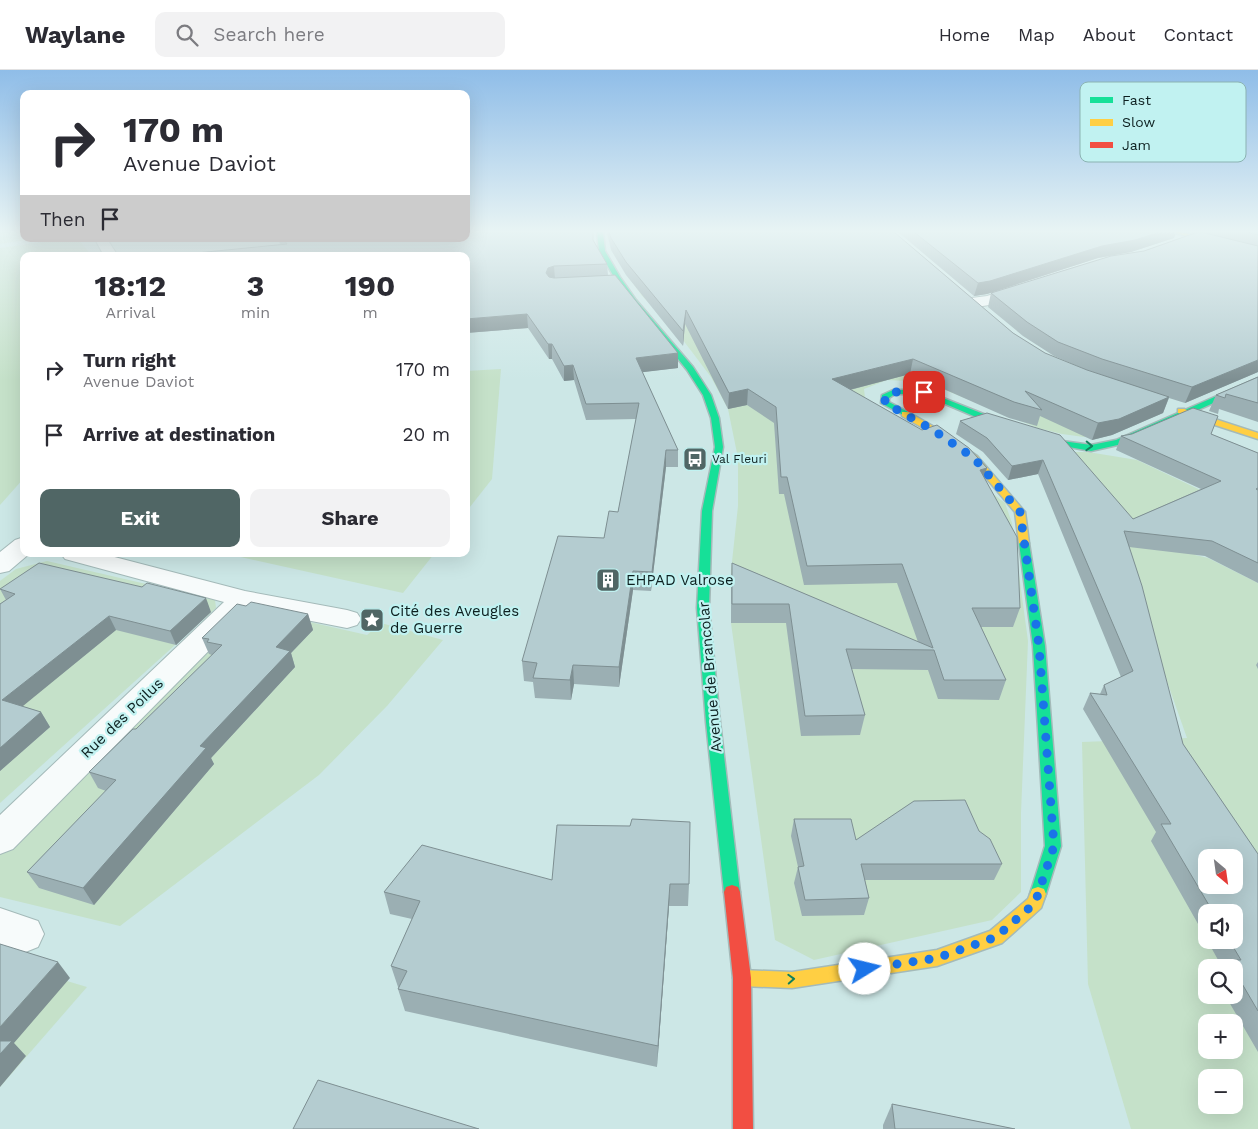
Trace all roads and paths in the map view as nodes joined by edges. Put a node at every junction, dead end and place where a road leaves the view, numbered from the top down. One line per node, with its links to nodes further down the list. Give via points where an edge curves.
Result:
1 (620, 282): 3 (street); 16 (street, Avenue de Brancolar, via 690,369 707,395 715,418 719,447 707,511 703,608)
2 (1042, 282): 4 (street, via 989,300)
3 (602, 283)
4 (965, 299): 5 (street)
5 (983, 314)
6 (1258, 380): 8 (street)
7 (1166, 406): 8 (street)
8 (1184, 412): 9 (street); 16 (street, one-way to 8, via 792,980 937,958 996,937 1035,903 1054,846 1039,646 1020,512 974,458 885,403 885,397 893,392 924,392 1061,443 1092,448 1119,442)
9 (1258, 436)
10 (20, 548): 12 (street)
11 (85, 557): 13 (street)
12 (0, 565)
13 (244, 599): 14 (street); 15 (street, Rue des Poilus)
14 (348, 618)
15 (0, 838)
16 (742, 978): 17 (street, Avenue de Brancolar)
17 (742, 1129)

